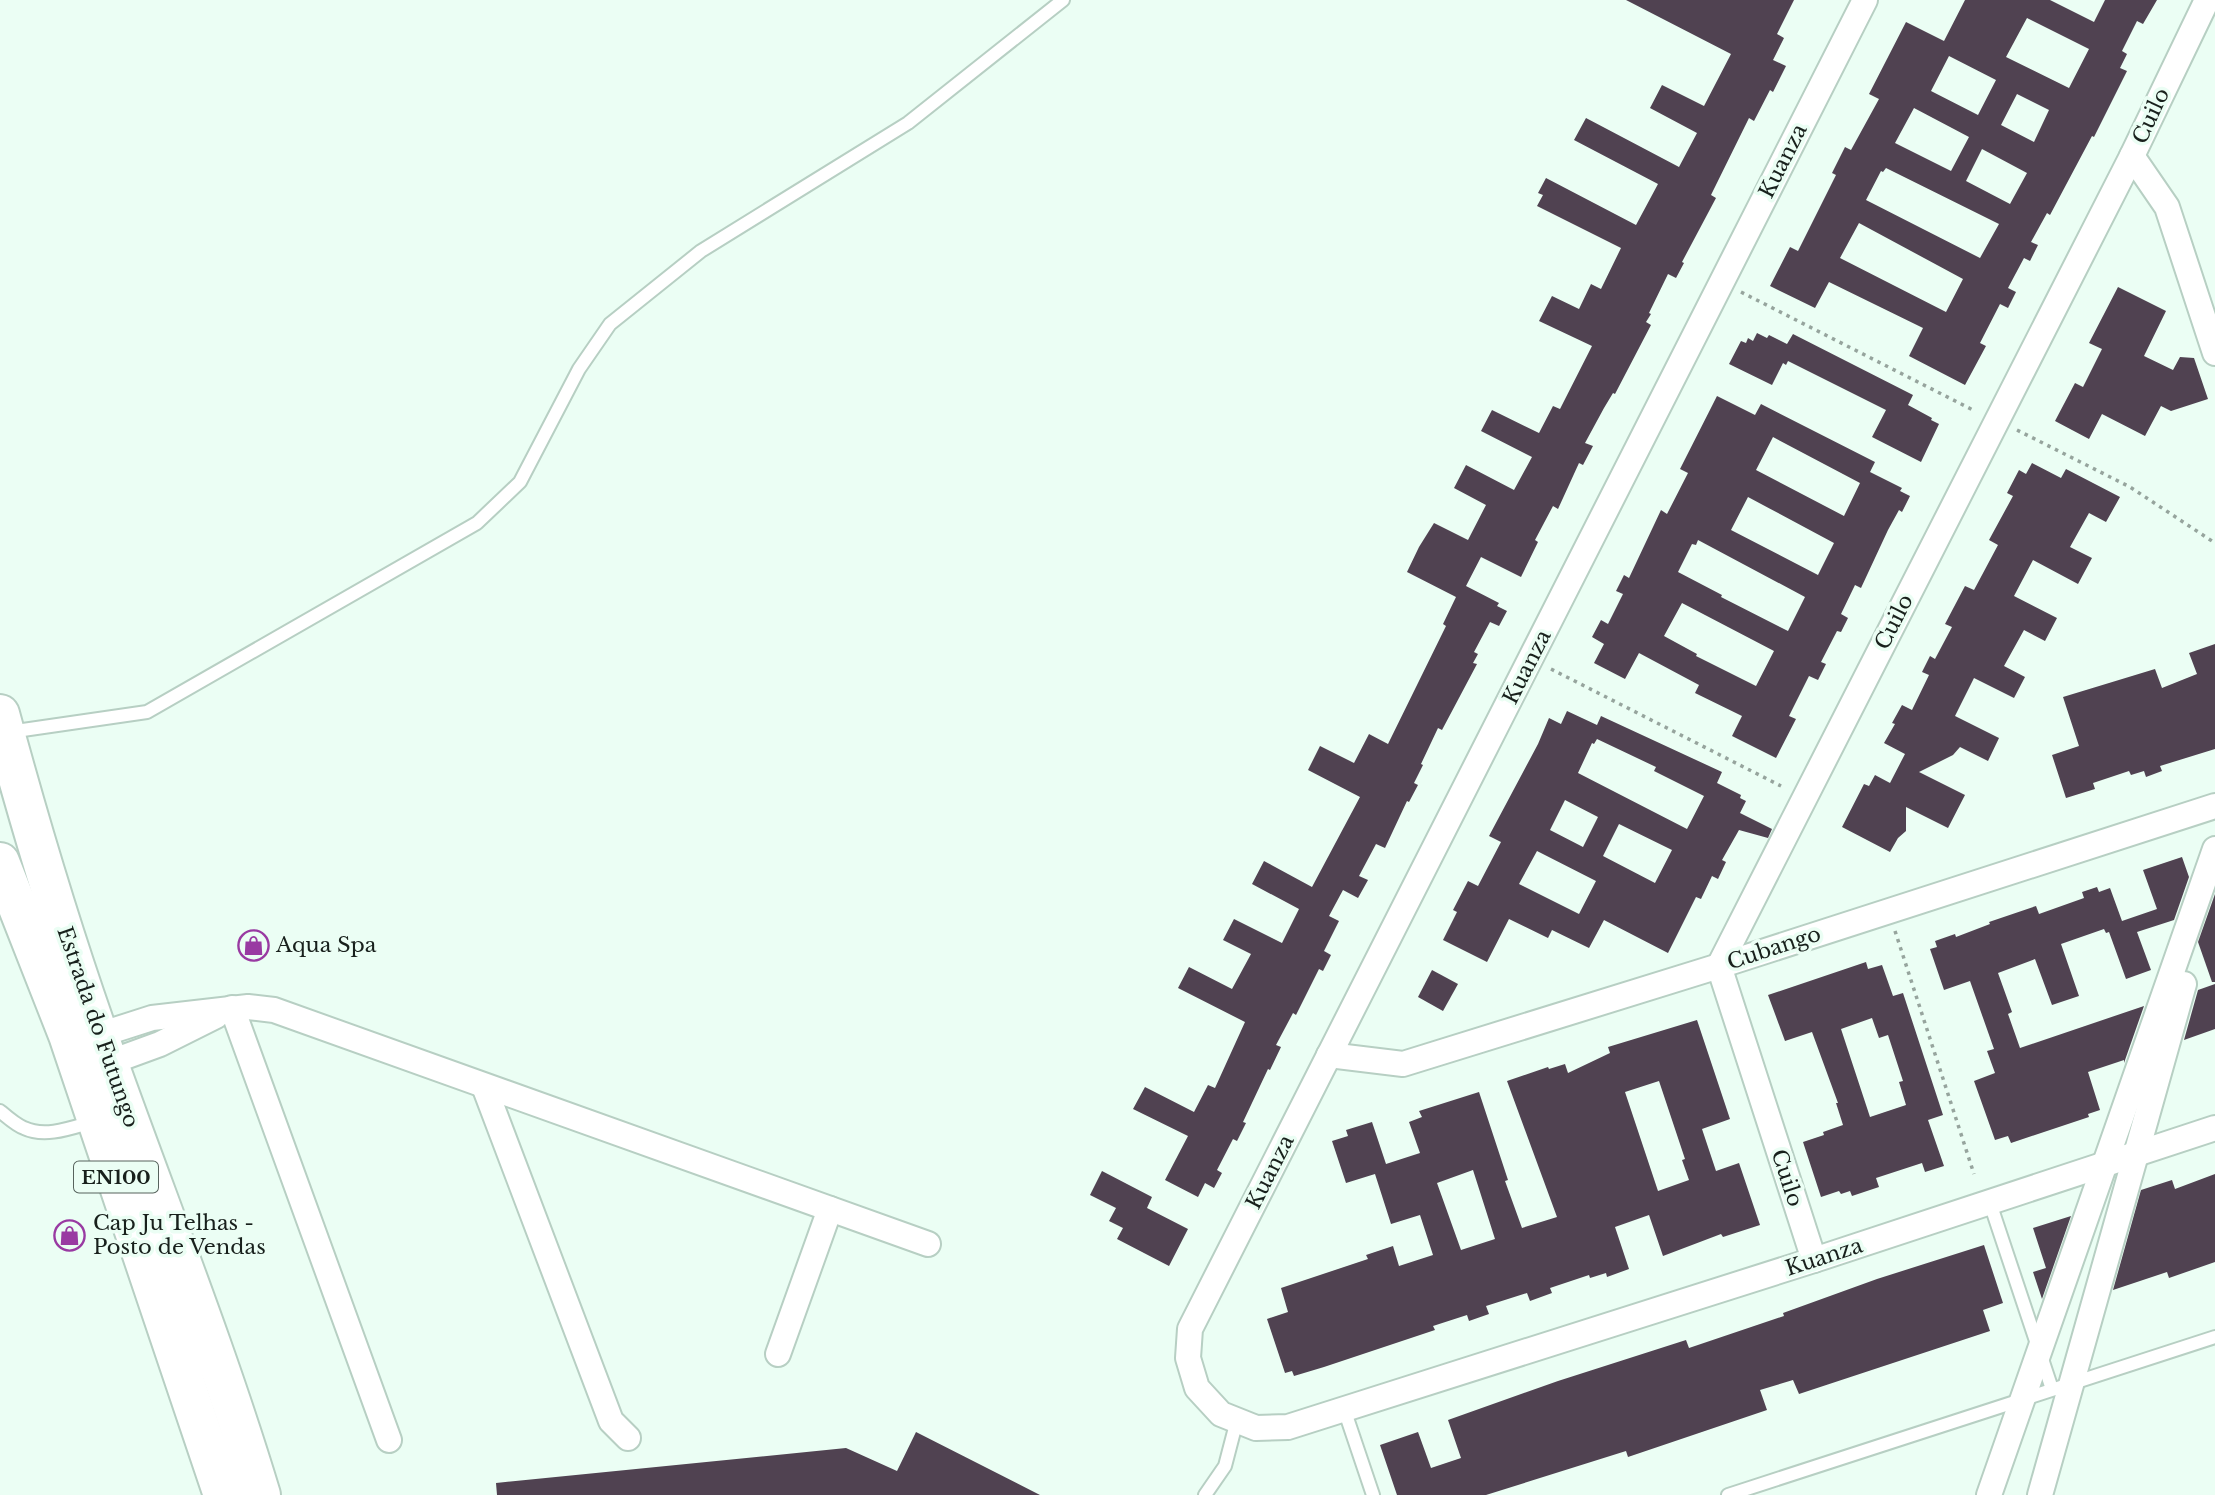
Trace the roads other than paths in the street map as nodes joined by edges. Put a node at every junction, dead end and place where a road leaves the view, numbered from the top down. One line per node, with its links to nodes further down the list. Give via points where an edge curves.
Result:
1 (1063, 0): 6 (lane, via 908,123 701,251 610,324 579,369 520,482 477,523 147,712)
2 (1865, 0): 14 (street, Kuanza)
3 (2207, 0): 4 (street, Cuilo)
4 (2132, 156): 5 (street, via 2167,207); 11 (street, Cuilo)
5 (2215, 353)
6 (3, 723): 13 (highway, Estrada do Futungo / EN100)
7 (2215, 806): 11 (street, Cubango)
8 (2215, 849): 35 (street)
9 (0, 862): 17 (highway, Estrada do Futungo / EN100, via 68,1035)
10 (2215, 873): 36 (street)
11 (1719, 966): 14 (street, Cubango, via 1403,1064); 22 (street, Cuilo)
12 (232, 1008): 13 (street, via 160,1044); 15 (street, via 274,1010); 29 (street)
13 (103, 1049): 31 (highway, Estrada do Futungo / EN100)
14 (1329, 1055): 27 (street, Kuanza, via 1190,1329 1188,1358 1197,1388 1221,1414)
15 (484, 1086): 19 (street); 28 (street, via 611,1421)
16 (0, 1111): 17 (lane, via 24,1128 42,1132)
17 (96, 1121): 30 (highway, Estrada do Futungo / EN100)
18 (2215, 1128): 22 (street, Kuanza)
19 (830, 1209): 21 (street); 24 (street)
20 (1993, 1212): 25 (lane)
21 (928, 1244)
22 (1814, 1260): 26 (street, Kuanza)
23 (2215, 1337): 25 (lane)
24 (778, 1354)
25 (2052, 1389): 34 (lane)
26 (1344, 1409): 27 (street, Kuanza, via 1288,1427 1256,1428); 33 (lane)
27 (1237, 1420): 32 (lane, via 1225,1466)
28 (628, 1438)
29 (389, 1440)
30 (223, 1495)
31 (261, 1495)
32 (1205, 1495)
33 (1373, 1495)
34 (1728, 1495)
35 (1989, 1495)
36 (2040, 1495)

